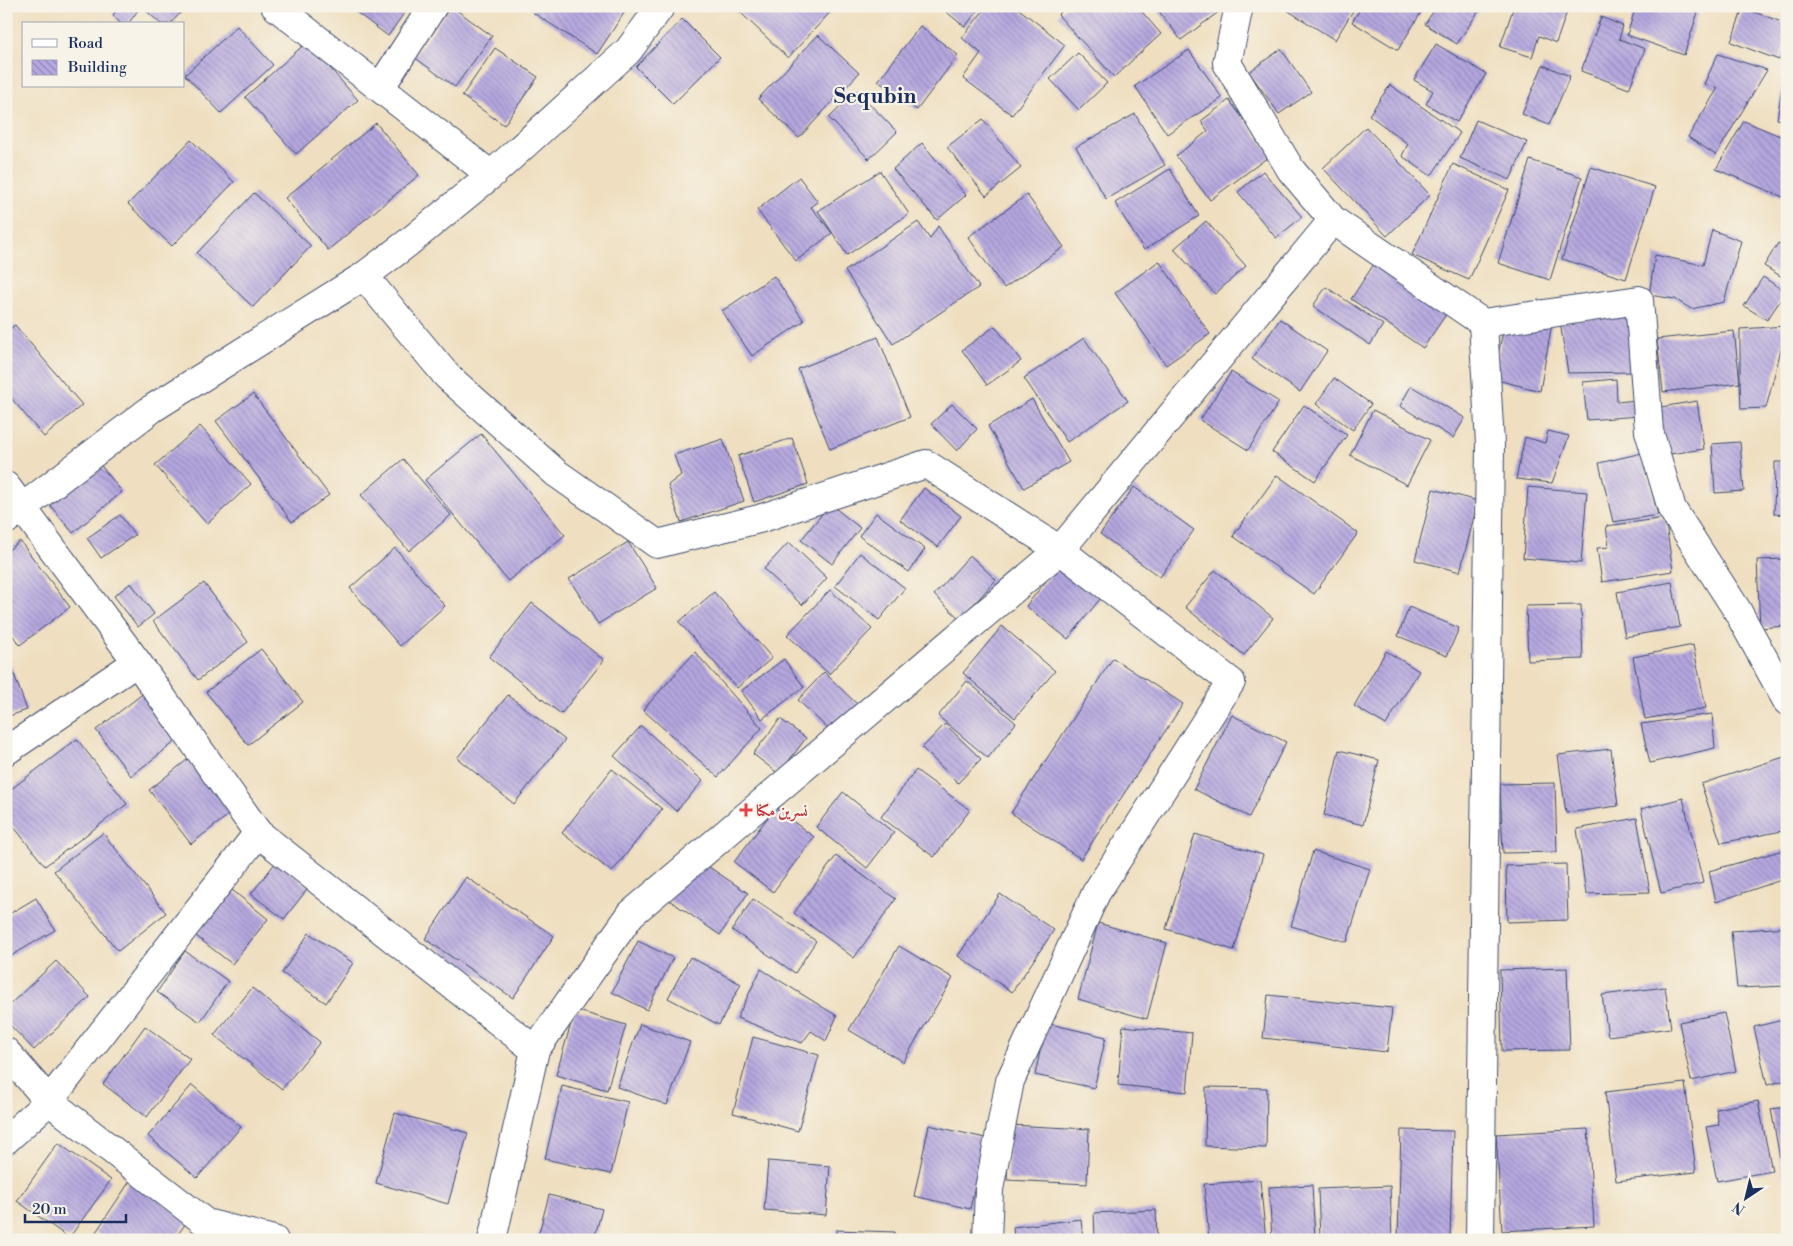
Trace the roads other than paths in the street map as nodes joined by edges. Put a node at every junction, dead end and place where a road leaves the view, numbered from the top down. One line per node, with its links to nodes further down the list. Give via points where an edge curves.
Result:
1 (275, 6): 5 (street)
2 (433, 6): 5 (street)
3 (661, 6): 6 (street, via 628,51)
4 (1239, 6): 7 (street, via 1227,63 1291,170)
5 (380, 88): 6 (street)
6 (490, 175): 8 (street)
7 (1332, 220): 9 (street); 12 (street)
8 (364, 276): 11 (street, via 153,408); 12 (street, via 447,376 556,473 657,544 759,519 926,464)
9 (1483, 323): 14 (street, via 1639,300 1649,431 1672,509 1737,610); 24 (street, via 1490,444)
10 (6, 486): 11 (street)
11 (15, 514): 13 (street)
12 (1060, 550): 17 (street, via 632,914); 23 (street, via 1231,682 1096,893 1010,1081 989,1189)
13 (137, 662): 15 (street); 16 (street)
14 (1787, 701)
15 (6, 751)
16 (258, 832): 17 (street); 19 (street)
17 (535, 1050): 22 (street)
18 (6, 1052): 19 (street)
19 (49, 1101): 20 (street); 21 (street, via 206,1223)
20 (6, 1140)
21 (274, 1240)
22 (492, 1240)
23 (987, 1240)
24 (1480, 1240)

